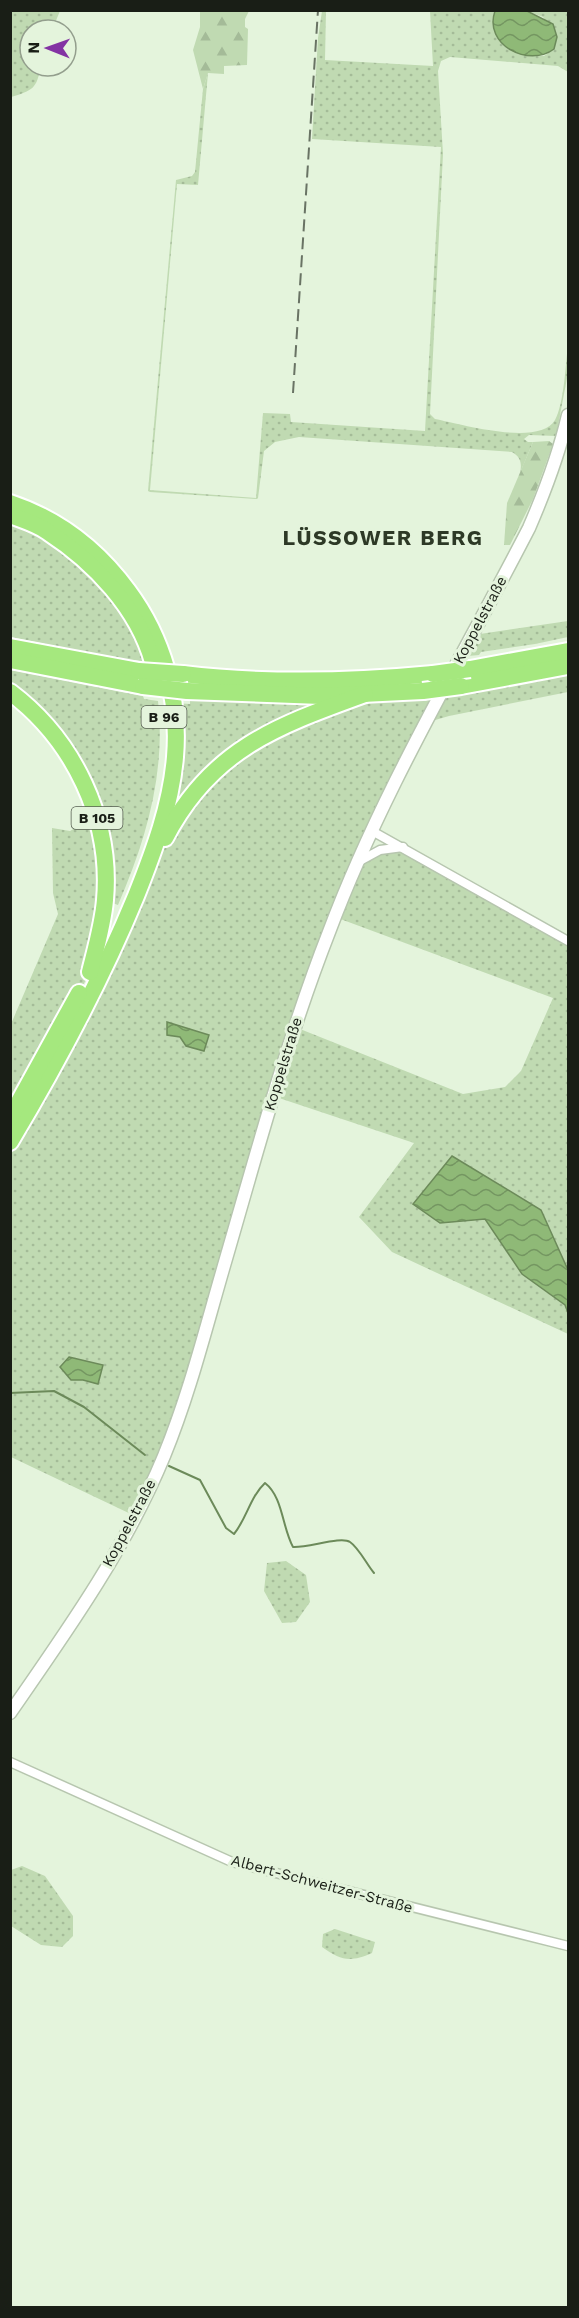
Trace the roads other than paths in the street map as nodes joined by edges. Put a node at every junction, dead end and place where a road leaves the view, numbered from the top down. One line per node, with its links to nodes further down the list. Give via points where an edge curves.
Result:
1 (568, 415): 11 (street, Koppelstraße, via 562,443 529,528 409,753)
2 (10, 502): 14 (highway, B 96, via 65,530 104,562 146,619 171,682 175,758 165,814)
3 (10, 514): 16 (highway, B 96, via 46,530 89,562 108,583 132,616 152,657 164,710 161,789 147,844)
4 (10, 647): 8 (highway, B 96)
5 (568, 651): 8 (highway, B 96, bridge, via 470,669 365,680 237,680 183,674)
6 (10, 660): 8 (highway, B 96)
7 (568, 666): 10 (highway, B 96, bridge, via 461,686)
8 (141, 679): 10 (highway, B 96, bridge, via 187,691)
9 (10, 692): 16 (highway, B 105, via 37,715 63,746 84,783 96,816 104,858 105,899)
10 (365, 694): 14 (highway, B 96, via 279,727 226,761 175,820)
11 (372, 831): 12 (street); 13 (street, Koppelstraße)
12 (404, 847): 13 (street, via 380,850); 15 (street)
13 (358, 862): 19 (street, Koppelstraße, via 295,1026 197,1360 164,1455 128,1531)
14 (134, 900): 18 (highway, via 72,1031)
15 (568, 941)
16 (90, 972): 17 (highway, B 105)
17 (10, 1118)
18 (10, 1142)
19 (10, 1713)
20 (13, 1765): 21 (street, Albert-Schweitzer-Straße, via 232,1862)
21 (568, 1946)

